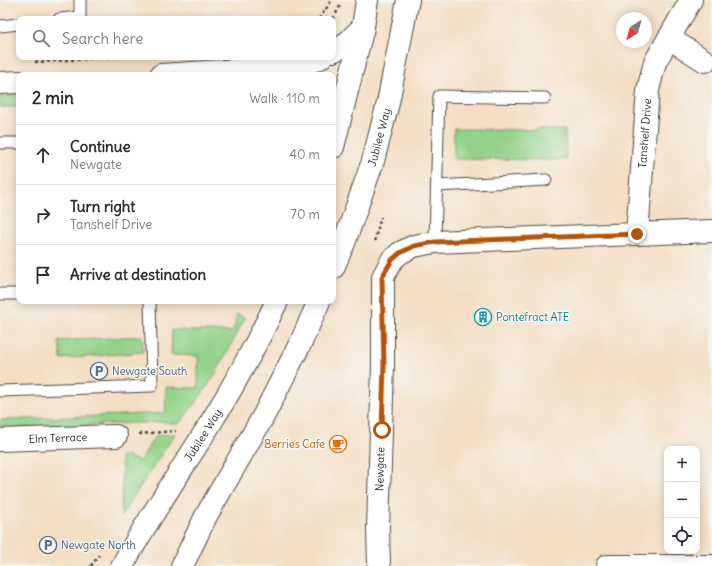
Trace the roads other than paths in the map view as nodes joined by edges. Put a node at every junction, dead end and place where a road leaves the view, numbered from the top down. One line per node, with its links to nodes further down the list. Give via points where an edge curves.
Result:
1 (80, 0): 5 (lane)
2 (368, 0): 8 (street)
3 (408, 0): 26 (street, Jubilee Way, via 388,103 372,160)
4 (691, 0): 9 (street, Tanshelf Drive)
5 (80, 16)
6 (16, 24): 7 (lane)
7 (0, 26)
8 (363, 27): 10 (street, via 345,45); 18 (street)
9 (669, 38): 12 (street); 24 (street, Tanshelf Drive, via 656,62 648,90)
10 (336, 50)
11 (316, 60): 13 (street)
12 (704, 61)
13 (292, 71): 14 (street)
14 (259, 72)
15 (16, 82): 16 (street)
16 (0, 83)
17 (545, 98): 22 (lane, via 439,96)
18 (336, 128)
19 (0, 143): 20 (lane)
20 (16, 143)
21 (546, 180): 22 (lane)
22 (437, 186): 25 (lane)
23 (712, 231): 24 (street)
24 (637, 234): 25 (street)
25 (435, 242): 37 (street, Newgate, via 414,246 400,253 392,260 382,277 384,365)
26 (336, 261)
27 (0, 294): 28 (lane)
28 (16, 294)
29 (150, 304): 32 (lane, via 152,386)
30 (276, 304): 35 (street, Jubilee Way, via 211,423 145,526)
31 (318, 304): 36 (street, via 281,381 206,516)
32 (0, 391)
33 (116, 436): 34 (street, Elm Terrace)
34 (0, 440)
35 (123, 566)
36 (182, 566)
37 (378, 566)
38 (607, 566): 39 (street)
39 (712, 566)

